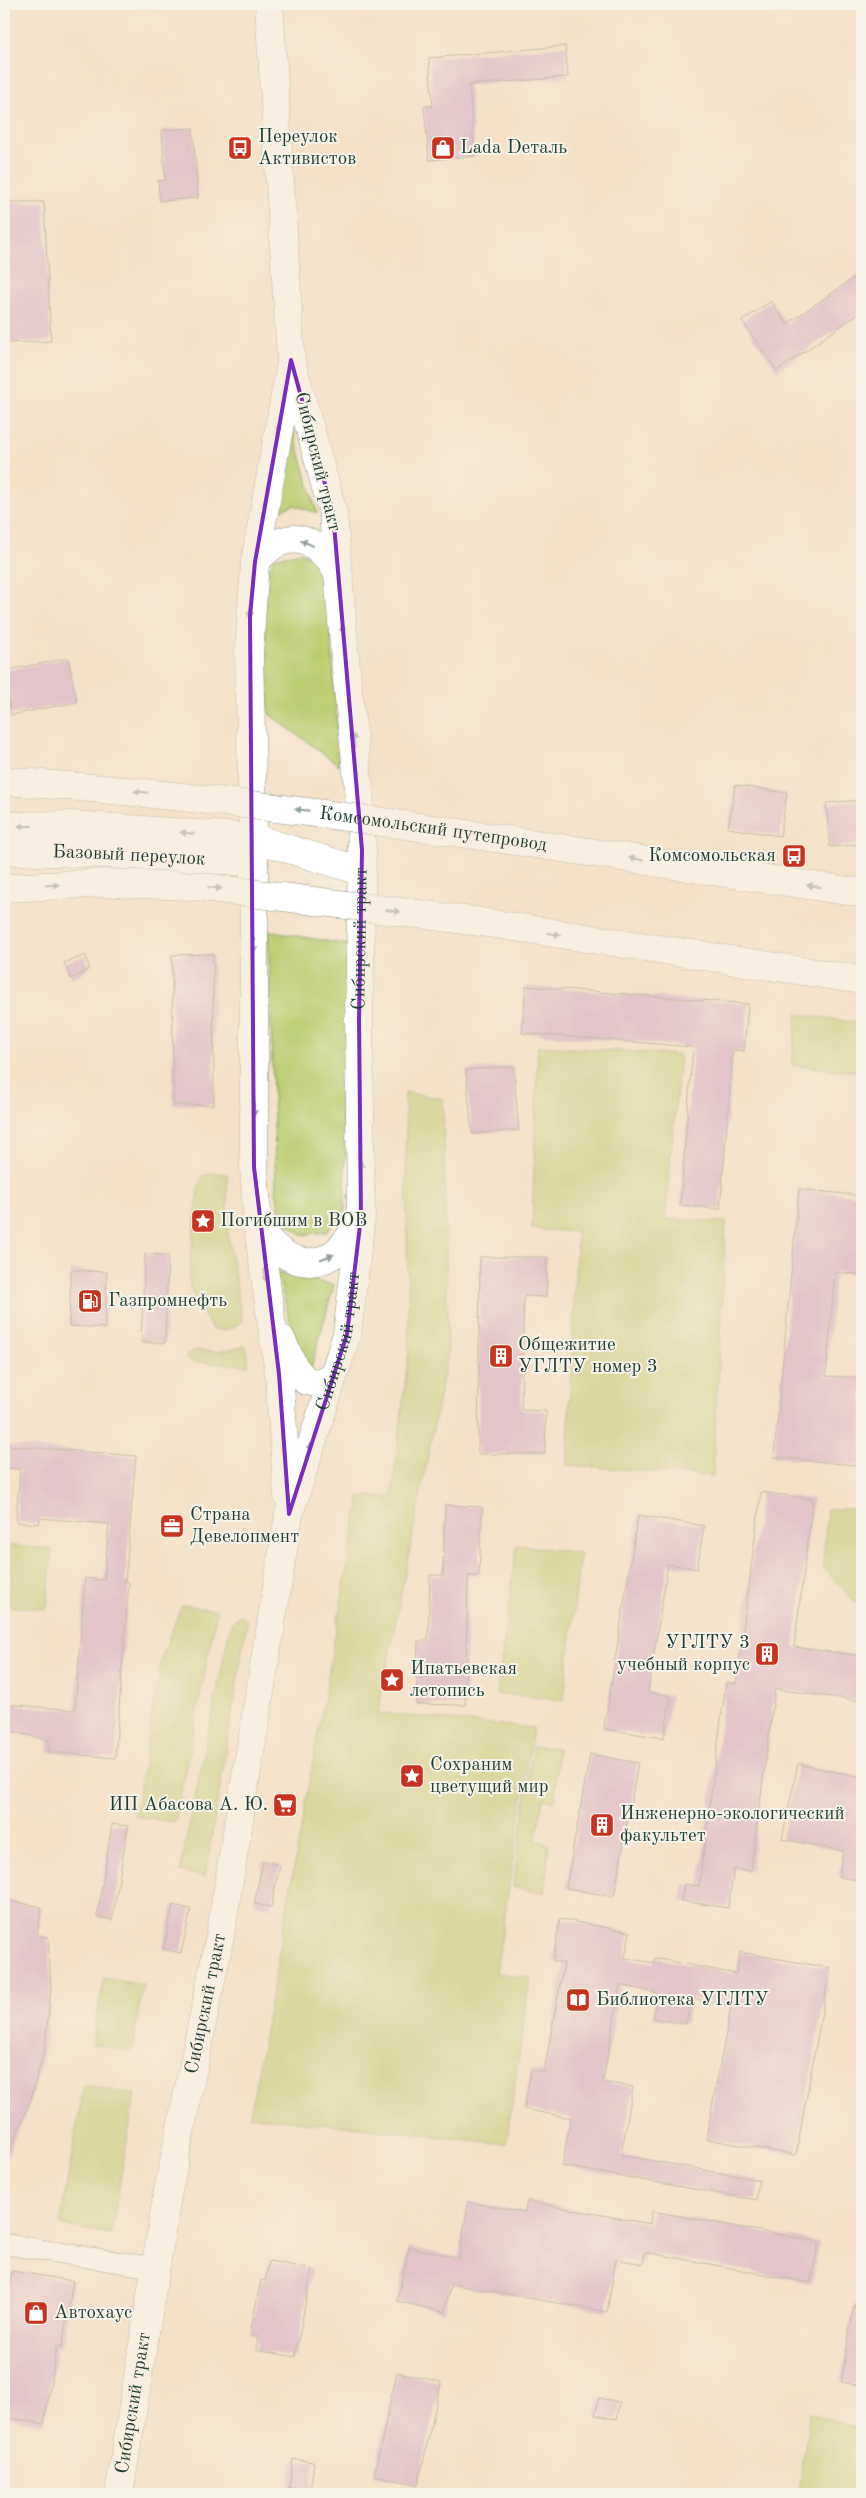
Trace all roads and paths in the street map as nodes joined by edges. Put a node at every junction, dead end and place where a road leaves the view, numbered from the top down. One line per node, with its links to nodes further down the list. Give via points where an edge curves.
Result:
1 (269, 4): 2 (main road, Сибирский тракт)
2 (291, 360): 3 (main road, Сибирский тракт, one-way to 3); 4 (main road, Сибирский тракт, via 333,514)
3 (255, 562): 4 (main road, one-way to 3, via 327,555 298,539 275,544); 7 (main road, Сибирский тракт, one-way to 7, via 249,639)
4 (340, 577): 9 (main road, Сибирский тракт, one-way to 4, via 359,790)
5 (4, 781): 11 (main road, Комсомольский путепровод, one-way to 5, bridge, via 317,812 110,788)
6 (4, 826): 7 (main road, Базовый переулок, one-way to 6, via 74,825)
7 (254, 850): 8 (main road, Базовый переулок); 9 (main road); 14 (main road, Сибирский тракт, one-way to 14, via 254,1167)
8 (4, 851)
9 (361, 871): 13 (main road, Сибирский тракт, one-way to 9)
10 (4, 888): 12 (main road, one-way to 12, bridge, via 108,883 196,886 481,922)
11 (862, 893)
12 (862, 980)
13 (362, 1217): 14 (main road, one-way to 13, via 288,1258 304,1262 335,1254 349,1241); 16 (main road, Сибирский тракт, via 346,1334)
14 (258, 1227): 15 (main road, Сибирский тракт, one-way to 15)
15 (272, 1322): 16 (main road, via 294,1367 306,1381 318,1383); 17 (main road, Сибирский тракт)
16 (333, 1376): 17 (main road, Сибирский тракт, one-way to 16)
17 (289, 1514): 19 (main road, Сибирский тракт, via 220,1936 167,2196)
18 (4, 2244): 19 (street)
19 (156, 2268): 20 (main road, Сибирский тракт)
20 (119, 2494)

